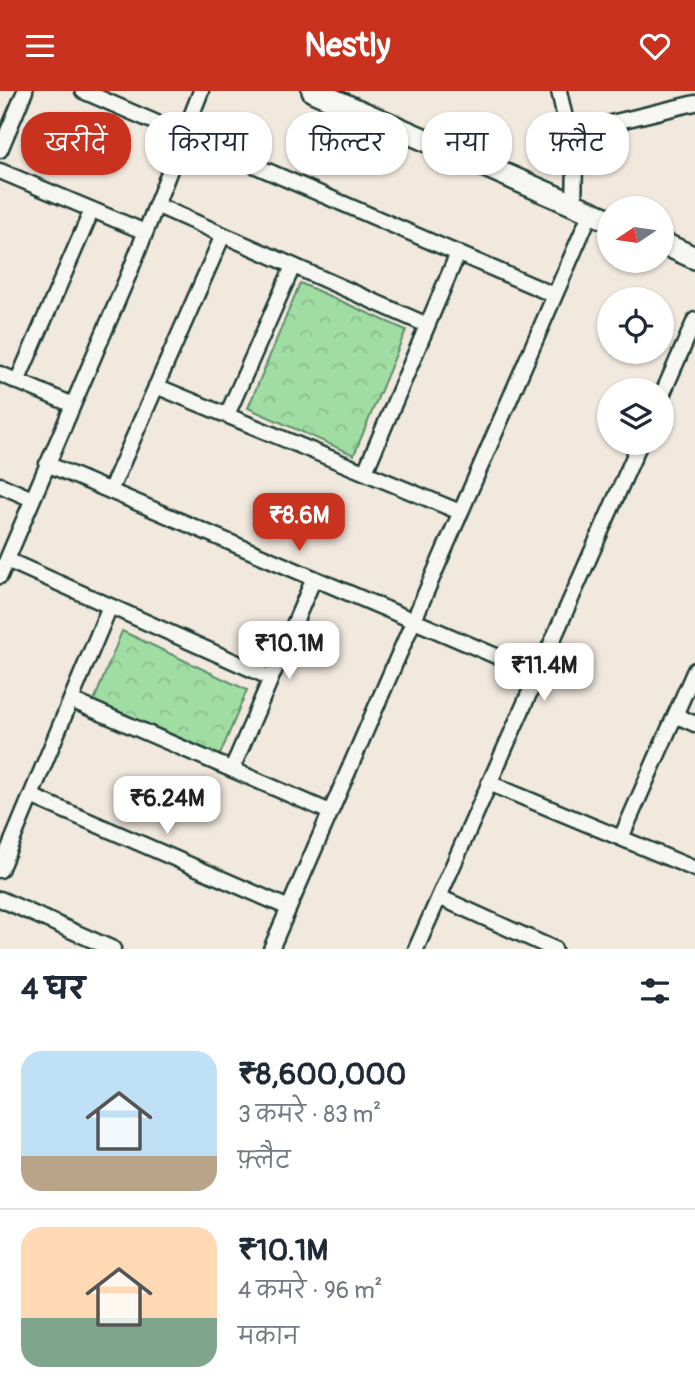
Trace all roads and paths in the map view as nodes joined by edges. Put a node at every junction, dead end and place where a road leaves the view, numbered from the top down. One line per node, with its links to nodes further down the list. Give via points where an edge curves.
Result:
1 (25, 91): 11 (street)
2 (83, 91): 9 (street)
3 (201, 91): 7 (street)
4 (313, 91): 18 (street)
5 (559, 91): 8 (street)
6 (695, 103): 10 (street)
7 (193, 112)
8 (564, 112)
9 (145, 117)
10 (629, 119)
11 (0, 150)
12 (0, 171): 17 (street)
13 (272, 172): 22 (street)
14 (168, 175): 16 (street)
15 (579, 175): 18 (street)
16 (156, 205): 19 (street); 20 (street)
17 (92, 209): 19 (street); 31 (street)
18 (591, 212): 25 (street)
19 (145, 232): 33 (street)
20 (223, 235): 24 (street); 32 (street)
21 (674, 248): 23 (street)
22 (458, 253): 25 (street); 27 (street)
23 (695, 258)
24 (293, 266): 27 (street); 34 (street)
25 (554, 295): 41 (street)
26 (695, 320): 28 (street)
27 (427, 325): 37 (street)
28 (689, 349): 30 (street)
29 (0, 374): 31 (street)
30 (672, 378)
31 (18, 382): 33 (street)
32 (156, 386): 34 (street); 39 (street)
33 (73, 404): 36 (street)
34 (227, 415): 37 (street)
35 (635, 455): 48 (street)
36 (47, 464): 39 (street); 40 (street)
37 (365, 472): 41 (street)
38 (0, 485): 40 (street)
39 (110, 491): 44 (street)
40 (33, 499): 42 (street)
41 (460, 512): 46 (street)
42 (7, 560): 43 (street); 45 (street)
43 (0, 576)
44 (314, 578): 46 (street); 49 (street)
45 (110, 606): 49 (street); 50 (street)
46 (413, 621): 48 (street); 56 (street)
47 (695, 670): 51 (street)
48 (538, 674): 54 (street)
49 (271, 678): 53 (street)
50 (71, 700): 53 (street); 55 (street)
51 (675, 715): 52 (street); 57 (street)
52 (695, 724)
53 (232, 769): 56 (street)
54 (489, 783): 57 (street); 60 (street)
55 (31, 796): 59 (street); 62 (street)
56 (330, 812): 62 (street)
57 (621, 838): 58 (street)
58 (695, 869)
59 (0, 870)
60 (439, 897): 65 (street); 66 (street)
61 (0, 899): 63 (street)
62 (289, 908): 64 (street)
63 (113, 949)
64 (271, 949)
65 (416, 949)
66 (555, 949)

